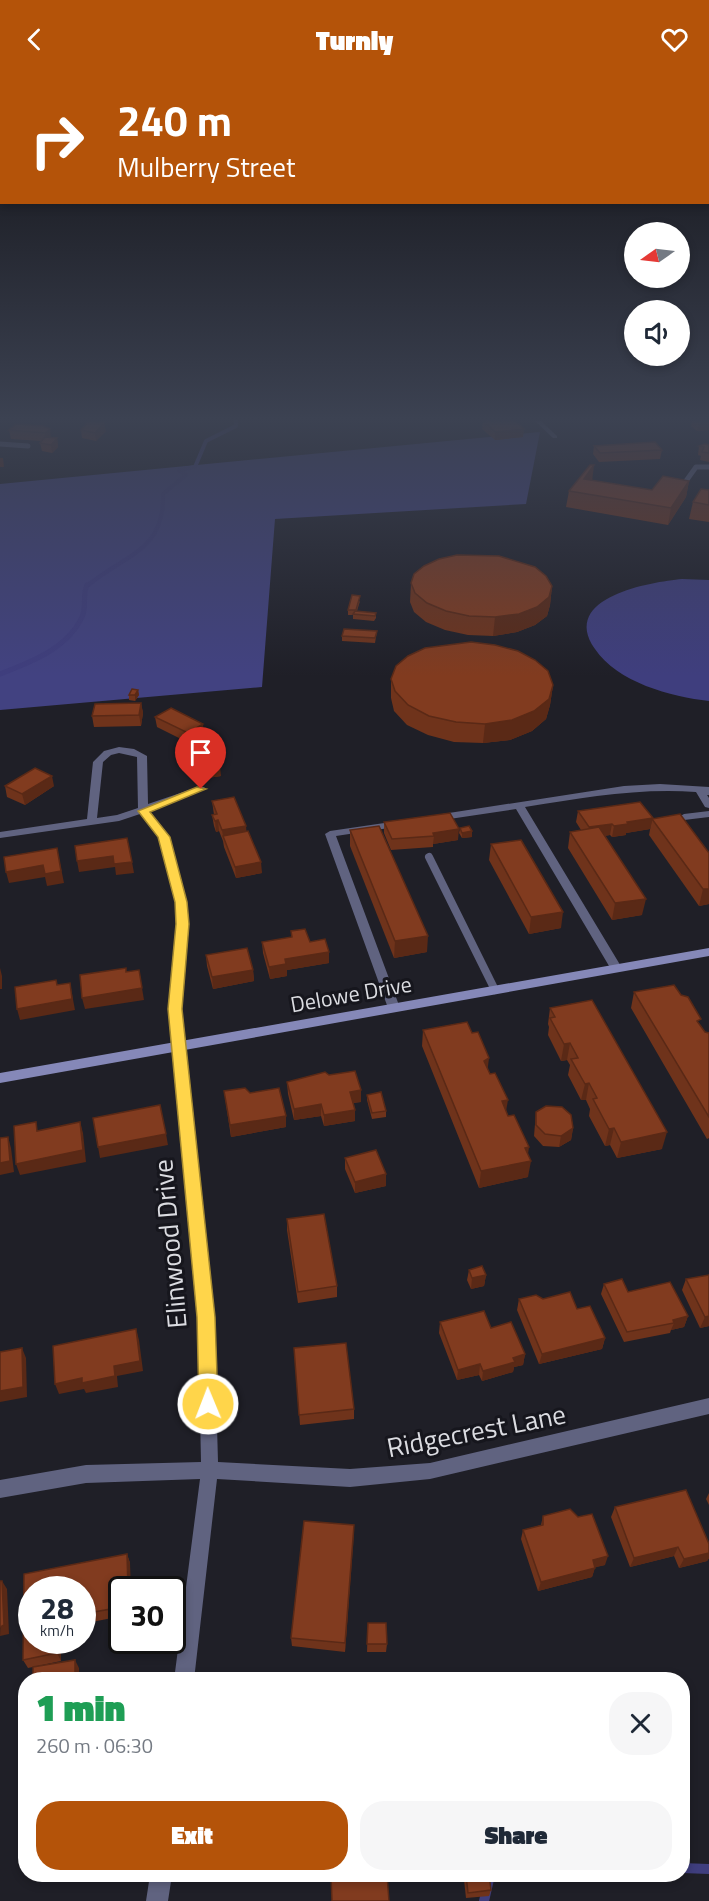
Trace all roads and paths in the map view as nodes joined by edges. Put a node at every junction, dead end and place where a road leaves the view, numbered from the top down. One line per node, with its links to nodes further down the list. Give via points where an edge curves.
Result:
1 (201, 789): 5 (street)
2 (709, 791): 3 (street, via 700,793); 4 (street, via 624,789)
3 (709, 805)
4 (519, 806): 8 (street); 14 (street)
5 (143, 811): 9 (street); 9 (street, via 142,756 120,749 102,756 98,762); 17 (street, Elinwood Drive, via 164,837 181,902 175,1009)
6 (709, 814): 7 (street)
7 (684, 817)
8 (425, 820)
9 (92, 822): 11 (street)
10 (413, 822): 16 (street, via 330,834)
11 (0, 835)
12 (429, 857): 15 (lane)
13 (709, 952): 14 (street, Delowe Drive)
14 (616, 968): 15 (street, Delowe Drive)
15 (495, 990): 16 (street, Delowe Drive)
16 (394, 1008): 17 (street, Delowe Drive)
17 (178, 1046): 18 (street, Delowe Drive); 20 (street, Elinwood Drive, via 206,1317)
18 (0, 1078)
19 (709, 1406): 20 (street, Ridgecrest Lane, via 430,1471 350,1478)
20 (210, 1470): 21 (street, Ridgecrest Lane, via 86,1474); 22 (street, Elinwood Drive)
21 (0, 1489)
22 (185, 1672)
23 (159, 1882): 24 (street)
24 (157, 1901)

